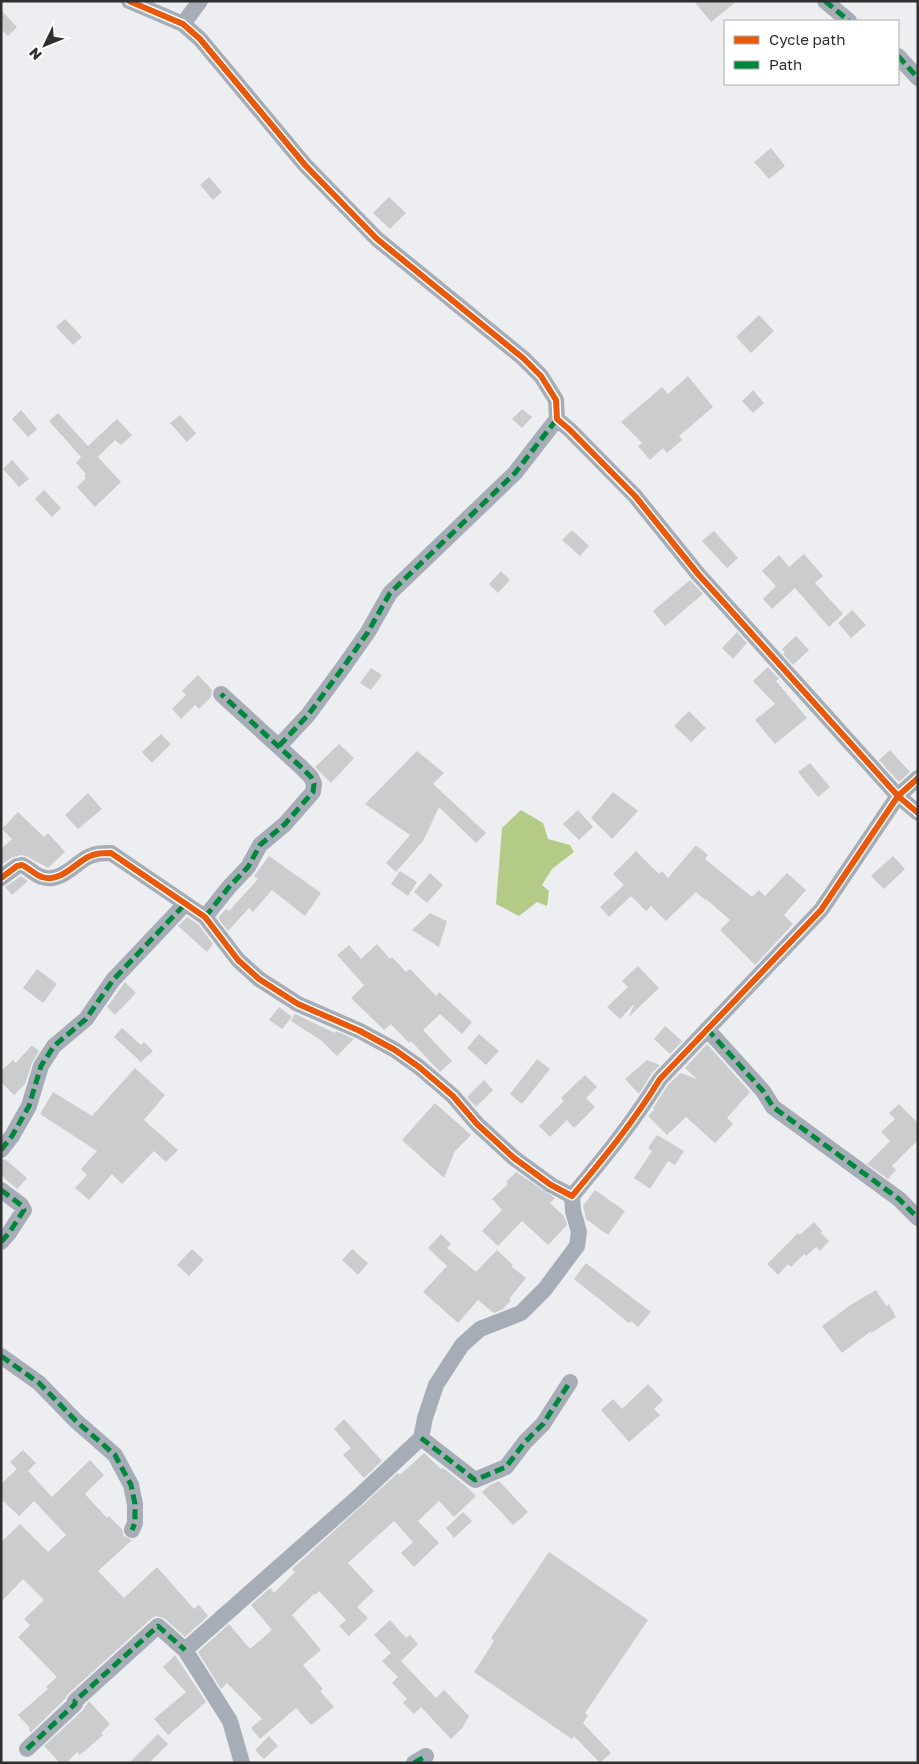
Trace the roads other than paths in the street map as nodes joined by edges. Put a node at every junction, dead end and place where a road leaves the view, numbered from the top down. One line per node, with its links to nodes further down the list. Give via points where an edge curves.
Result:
1 (129, 1): 5 (street)
2 (200, 1): 5 (street)
3 (825, 1): 4 (street)
4 (848, 20)
5 (183, 24): 8 (street, via 200,39 304,165 377,239 524,358 541,376 556,400)
6 (899, 57): 7 (street)
7 (918, 78)
8 (557, 419): 10 (street, via 515,473 390,593 347,662 308,715); 12 (street, via 635,496 704,580)
9 (221, 694): 10 (street)
10 (279, 746): 16 (street, via 311,777 313,792 260,845 248,867)
11 (918, 778): 12 (street)
12 (898, 796): 13 (street); 17 (street, via 821,910)
13 (918, 813)
14 (1, 878): 15 (street, via 22,865 40,877 61,876 88,857 111,852)
15 (185, 904): 16 (street); 18 (street, via 113,980 86,1019 54,1046 41,1066 28,1106)
16 (205, 917): 20 (street, via 238,960 260,979 298,1004 360,1031 419,1067 453,1096 477,1124 514,1158)
17 (707, 1029): 20 (street, via 660,1079 611,1150); 21 (street, via 763,1091 773,1108 899,1199)
18 (1, 1150)
19 (1, 1190): 22 (street, via 24,1210)
20 (572, 1196): 25 (street, via 579,1232 577,1246 545,1289 521,1314 480,1329 462,1345 436,1385 424,1418)
21 (918, 1218)
22 (1, 1242)
23 (1, 1356): 26 (street, via 39,1383 115,1455 131,1485 135,1504)
24 (570, 1382): 25 (street, via 543,1424 506,1467 475,1480)
25 (421, 1438): 27 (street)
26 (132, 1530)
27 (186, 1650): 28 (street, via 158,1626 75,1700 75,1704); 29 (street, via 230,1721)
28 (28, 1749)
29 (242, 1763)

